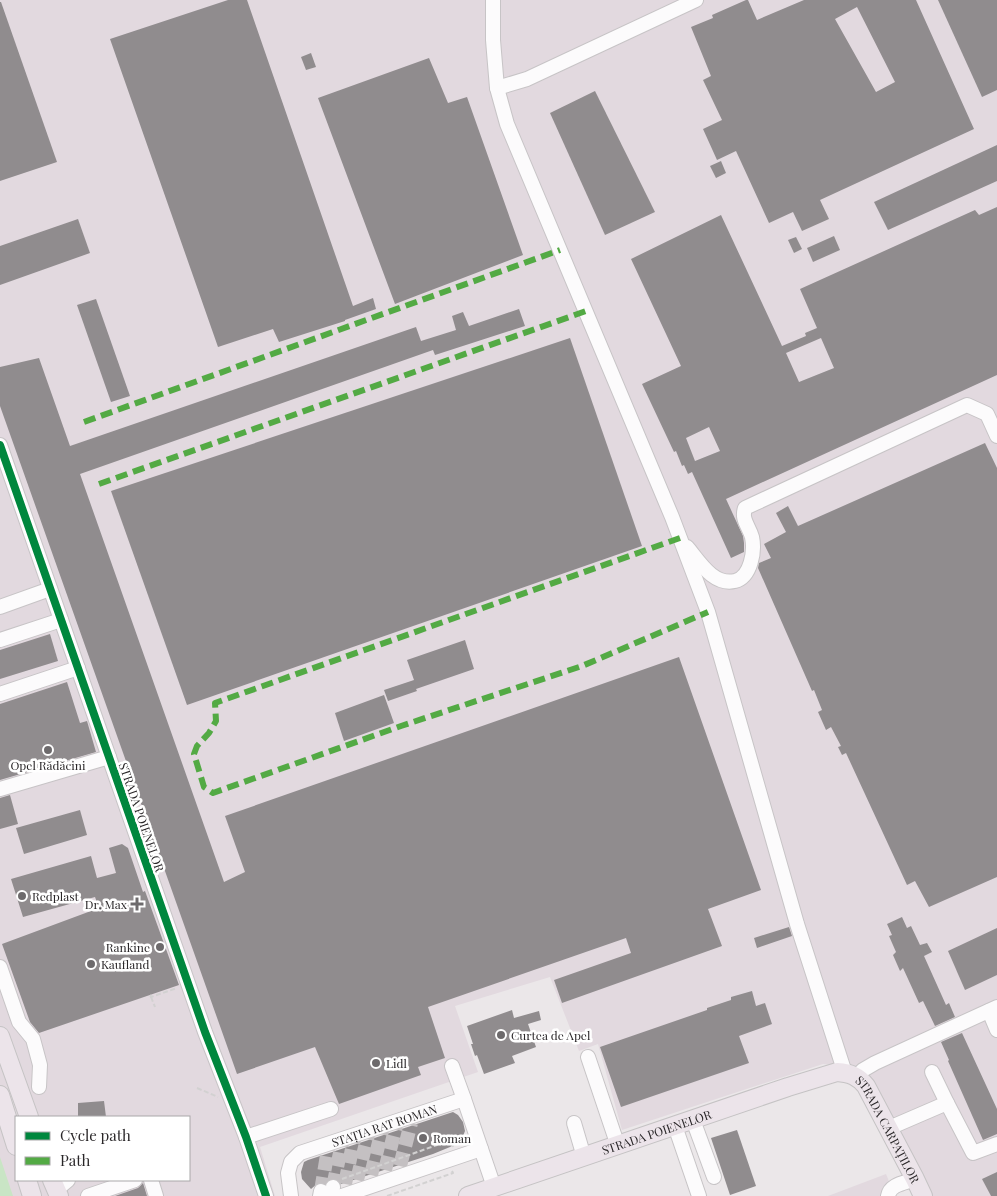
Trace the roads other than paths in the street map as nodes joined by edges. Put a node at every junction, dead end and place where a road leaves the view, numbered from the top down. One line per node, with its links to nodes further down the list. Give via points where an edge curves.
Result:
1 (493, 0): 4 (street)
2 (696, 0): 3 (street)
3 (666, 6): 4 (street, via 527,79)
4 (497, 88): 7 (street, via 507,124)
5 (997, 436): 7 (street, via 986,414 967,404 745,508 744,518 753,548 746,572 738,581 726,582 712,577)
6 (0, 445): 8 (street, STRADA POIENELOR)
7 (680, 538): 23 (street, via 708,612 797,924)
8 (50, 589): 9 (street); 10 (street, STRADA POIENELOR)
9 (0, 607)
10 (61, 620): 11 (street); 12 (street, STRADA POIENELOR)
11 (0, 640)
12 (78, 668): 13 (street); 14 (street, STRADA POIENELOR)
13 (0, 694)
14 (109, 757): 15 (street); 35 (street, STRADA POIENELOR, via 205,1032)
15 (0, 789)
16 (0, 967): 24 (street, via 19,1022 33,1039 40,1065)
17 (993, 1009): 18 (street); 23 (street)
18 (997, 1030)
19 (0, 1036): 29 (main road)
20 (588, 1057): 38 (street)
21 (452, 1066): 26 (street)
22 (932, 1072): 27 (street)
23 (851, 1074): 31 (main road, STRADA POIENELOR, via 824,1075); 34 (main road, STRADA CARPAȚILOR, via 866,1086)
24 (39, 1087)
25 (0, 1094): 30 (main road)
26 (464, 1099): 39 (street); 52 (street, STAȚIA RAT ROMAN, via 369,1133 300,1153 291,1162 288,1173)
27 (947, 1103): 34 (street); 37 (street, via 973,1153)
28 (331, 1108): 35 (street)
29 (31, 1115)
30 (4, 1117): 36 (main road)
31 (693, 1120): 33 (main road, STRADA POIENELOR); 41 (street)
32 (574, 1123): 40 (street)
33 (675, 1126): 38 (main road, STRADA POIENELOR); 54 (street)
34 (889, 1128): 42 (main road, STRADA CARPAȚILOR)
35 (246, 1138): 51 (street, STRADA POIENELOR)
36 (15, 1144)
37 (997, 1144)
38 (618, 1146): 40 (main road, STRADA POIENELOR)
39 (481, 1149): 46 (street); 47 (street)
40 (584, 1157): 47 (main road, STRADA POIENELOR)
41 (714, 1177)
42 (916, 1179): 55 (street, via 889,1190); 56 (main road, STRADA CARPAȚILOR)
43 (27, 1181): 48 (main road)
44 (132, 1181): 49 (street)
45 (151, 1181): 50 (street)
46 (357, 1185)
47 (494, 1187): 53 (main road, STRADA POIENELOR)
48 (32, 1196)
49 (88, 1196)
50 (156, 1196)
51 (265, 1196)
52 (291, 1196)
53 (468, 1196)
54 (698, 1196)
55 (888, 1196)
56 (922, 1196)

